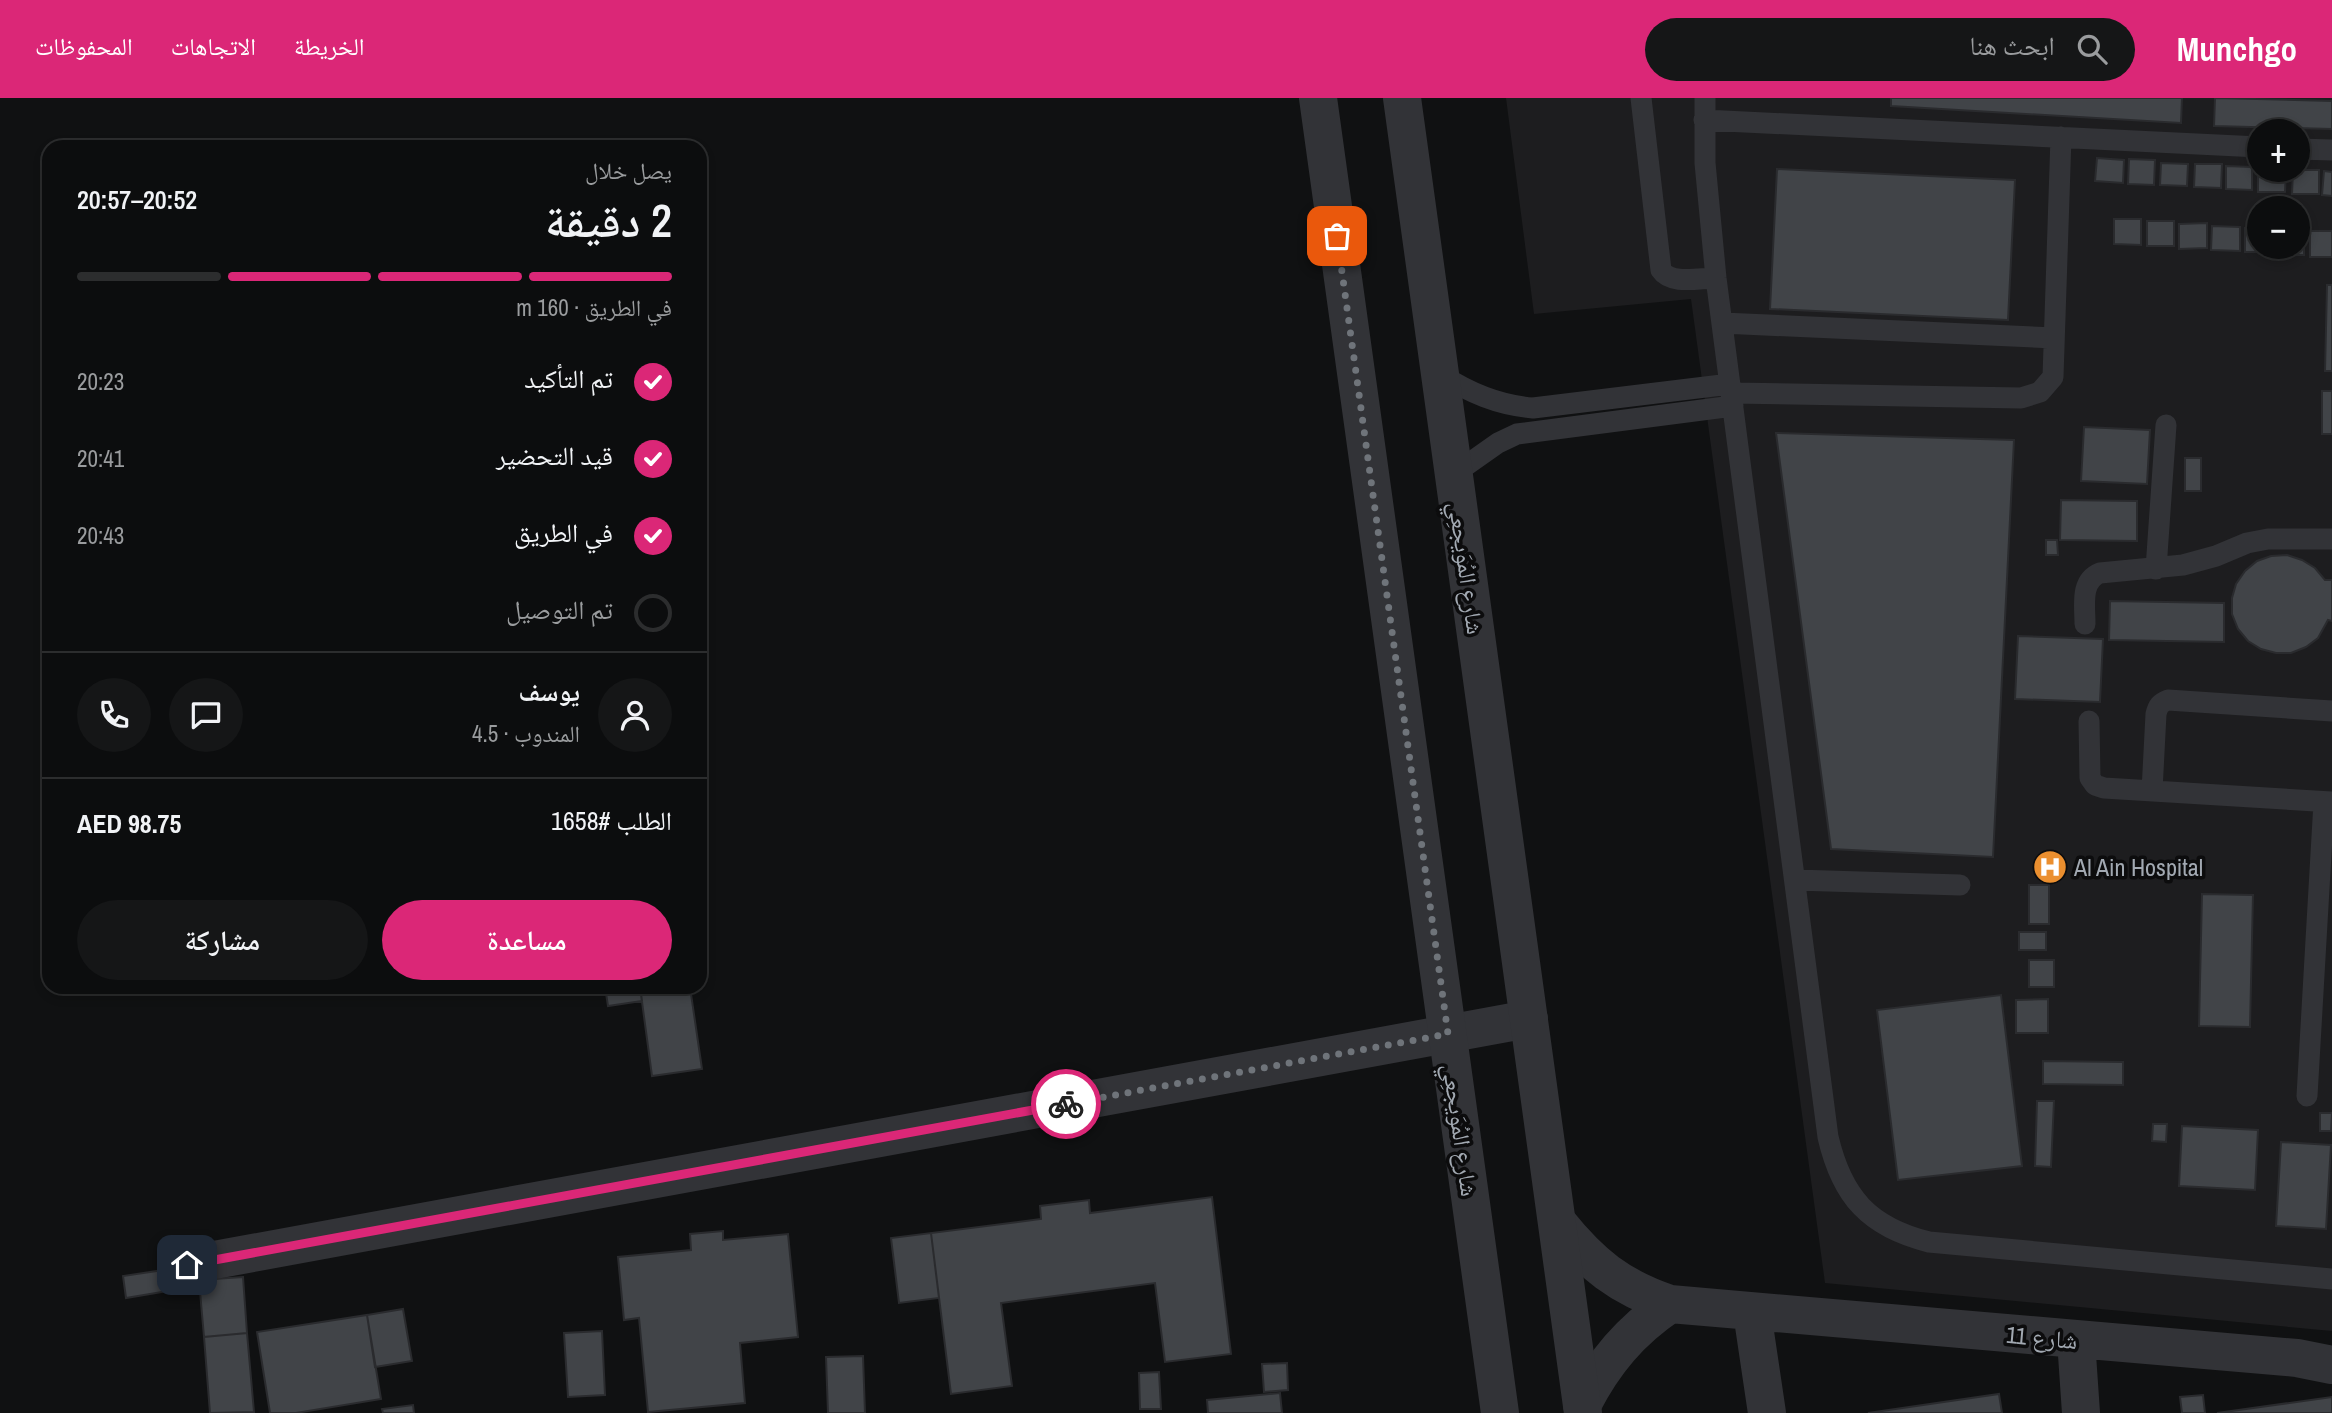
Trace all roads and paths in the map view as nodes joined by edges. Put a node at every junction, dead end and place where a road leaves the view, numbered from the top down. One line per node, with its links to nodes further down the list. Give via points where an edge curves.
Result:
1 (1318, 98): 27 (street, شارع المُوَيجعِي)
2 (1402, 98): 13 (street, شارع المُوَيجعِي)
3 (1641, 98): 10 (lane, via 1661,270 1675,279)
4 (1705, 98): 5 (lane)
5 (1704, 120): 6 (lane); 10 (lane)
6 (2061, 137): 7 (lane); 12 (lane)
7 (2247, 146)
8 (2310, 149): 9 (lane)
9 (2332, 150)
10 (1716, 278): 11 (lane)
11 (1722, 323): 12 (lane); 14 (lane)
12 (2054, 338): 14 (lane, via 2053,377 2032,396 2021,398)
13 (1440, 374): 14 (lane, via 1479,397 1533,408); 16 (street, شارع المُوَيجعِي)
14 (1731, 394): 16 (lane, via 1517,434); 24 (lane)
15 (2166, 425): 18 (lane)
16 (1454, 474): 26 (street, شارع المُوَيجعِي)
17 (2332, 539): 18 (lane, via 2247,542 2216,556)
18 (2156, 569): 19 (lane, via 2092,576 2087,583)
19 (2085, 624)
20 (2332, 711): 22 (lane, via 2162,702 2156,715)
21 (2089, 720): 22 (lane, via 2090,778 2095,785)
22 (2152, 791): 23 (lane)
23 (2328, 802): 28 (lane)
24 (1795, 880): 25 (lane); 31 (lane, via 1828,1137 1841,1179 1868,1214 1886,1227 1929,1242)
25 (1960, 885)
26 (1529, 1019): 27 (street); 29 (street, شارع المُوَيجعِي)
27 (1448, 1034): 30 (street); 37 (street, شارع المُوَيجعِي)
28 (2307, 1096)
29 (1558, 1223): 32 (street, شارع 11, via 1596,1265 1619,1282); 36 (street, شارع المُوَيجعِي)
30 (187, 1265)
31 (2332, 1279)
32 (1670, 1304): 33 (street, شارع 11); 36 (street, via 1627,1337 1595,1380)
33 (1752, 1312): 34 (street, شارع 11); 38 (street)
34 (2076, 1340): 35 (street, شارع 11, via 2297,1358); 39 (street)
35 (2332, 1365)
36 (1583, 1409)
37 (1500, 1413)
38 (1767, 1413)
39 (2081, 1413)

